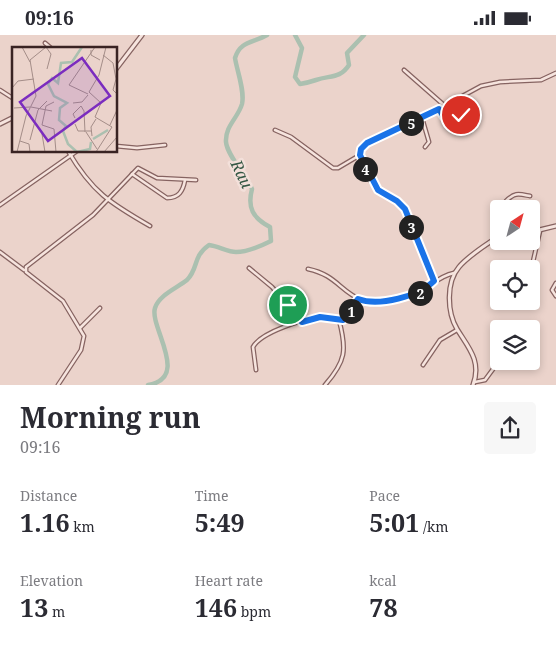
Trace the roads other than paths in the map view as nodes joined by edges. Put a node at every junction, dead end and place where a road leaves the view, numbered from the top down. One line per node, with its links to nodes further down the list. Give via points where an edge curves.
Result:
1 (142, 35): 4 (street)
2 (45, 43): 3 (street)
3 (50, 47)
4 (118, 66)
5 (404, 71): 9 (street)
6 (556, 73): 9 (street, via 537,81 487,84)
7 (0, 90): 8 (street)
8 (12, 98)
9 (445, 106): 11 (street)
10 (470, 106): 14 (street)
11 (439, 109): 13 (street); 14 (street, via 444,117)
12 (12, 118): 15 (street)
13 (422, 118): 20 (street, via 429,142); 23 (street, via 367,143)
14 (454, 122): 16 (street)
15 (0, 123)
16 (474, 128)
17 (276, 129): 23 (street, via 333,168)
18 (165, 145): 19 (street)
19 (118, 146)
20 (425, 147)
21 (74, 153): 22 (street)
22 (70, 155): 29 (street); 30 (street)
23 (360, 155): 40 (street, via 378,190 405,209)
24 (132, 174): 25 (street, via 139,168 157,178); 25 (street, via 167,198 180,194); 29 (street)
25 (185, 180): 26 (street)
26 (196, 180)
27 (530, 196): 28 (street, via 515,194)
28 (507, 200)
29 (107, 201): 32 (street); 38 (street)
30 (0, 205)
31 (556, 226): 33 (street)
32 (150, 227)
33 (540, 231)
34 (490, 243): 39 (street)
35 (0, 251): 38 (street)
36 (249, 268): 46 (street, via 272,287)
37 (308, 269): 43 (street, via 331,277)
38 (24, 270): 47 (street, via 60,298)
39 (454, 273): 40 (street); 48 (street, via 450,301)
40 (434, 281): 43 (street, via 413,295 373,302)
41 (556, 283): 42 (street, via 552,290)
42 (556, 296)
43 (358, 299): 45 (street, via 346,318)
44 (100, 308): 47 (street)
45 (339, 320): 46 (street, via 320,317); 54 (street, via 344,355)
46 (302, 322): 50 (street, via 258,340 254,347)
47 (80, 328): 53 (street, via 83,344)
48 (457, 329): 49 (street, via 440,340); 52 (street, via 474,354)
49 (423, 365)
50 (256, 370)
51 (493, 370): 52 (street, via 485,380)
52 (474, 383)
53 (58, 385)
54 (325, 385)

